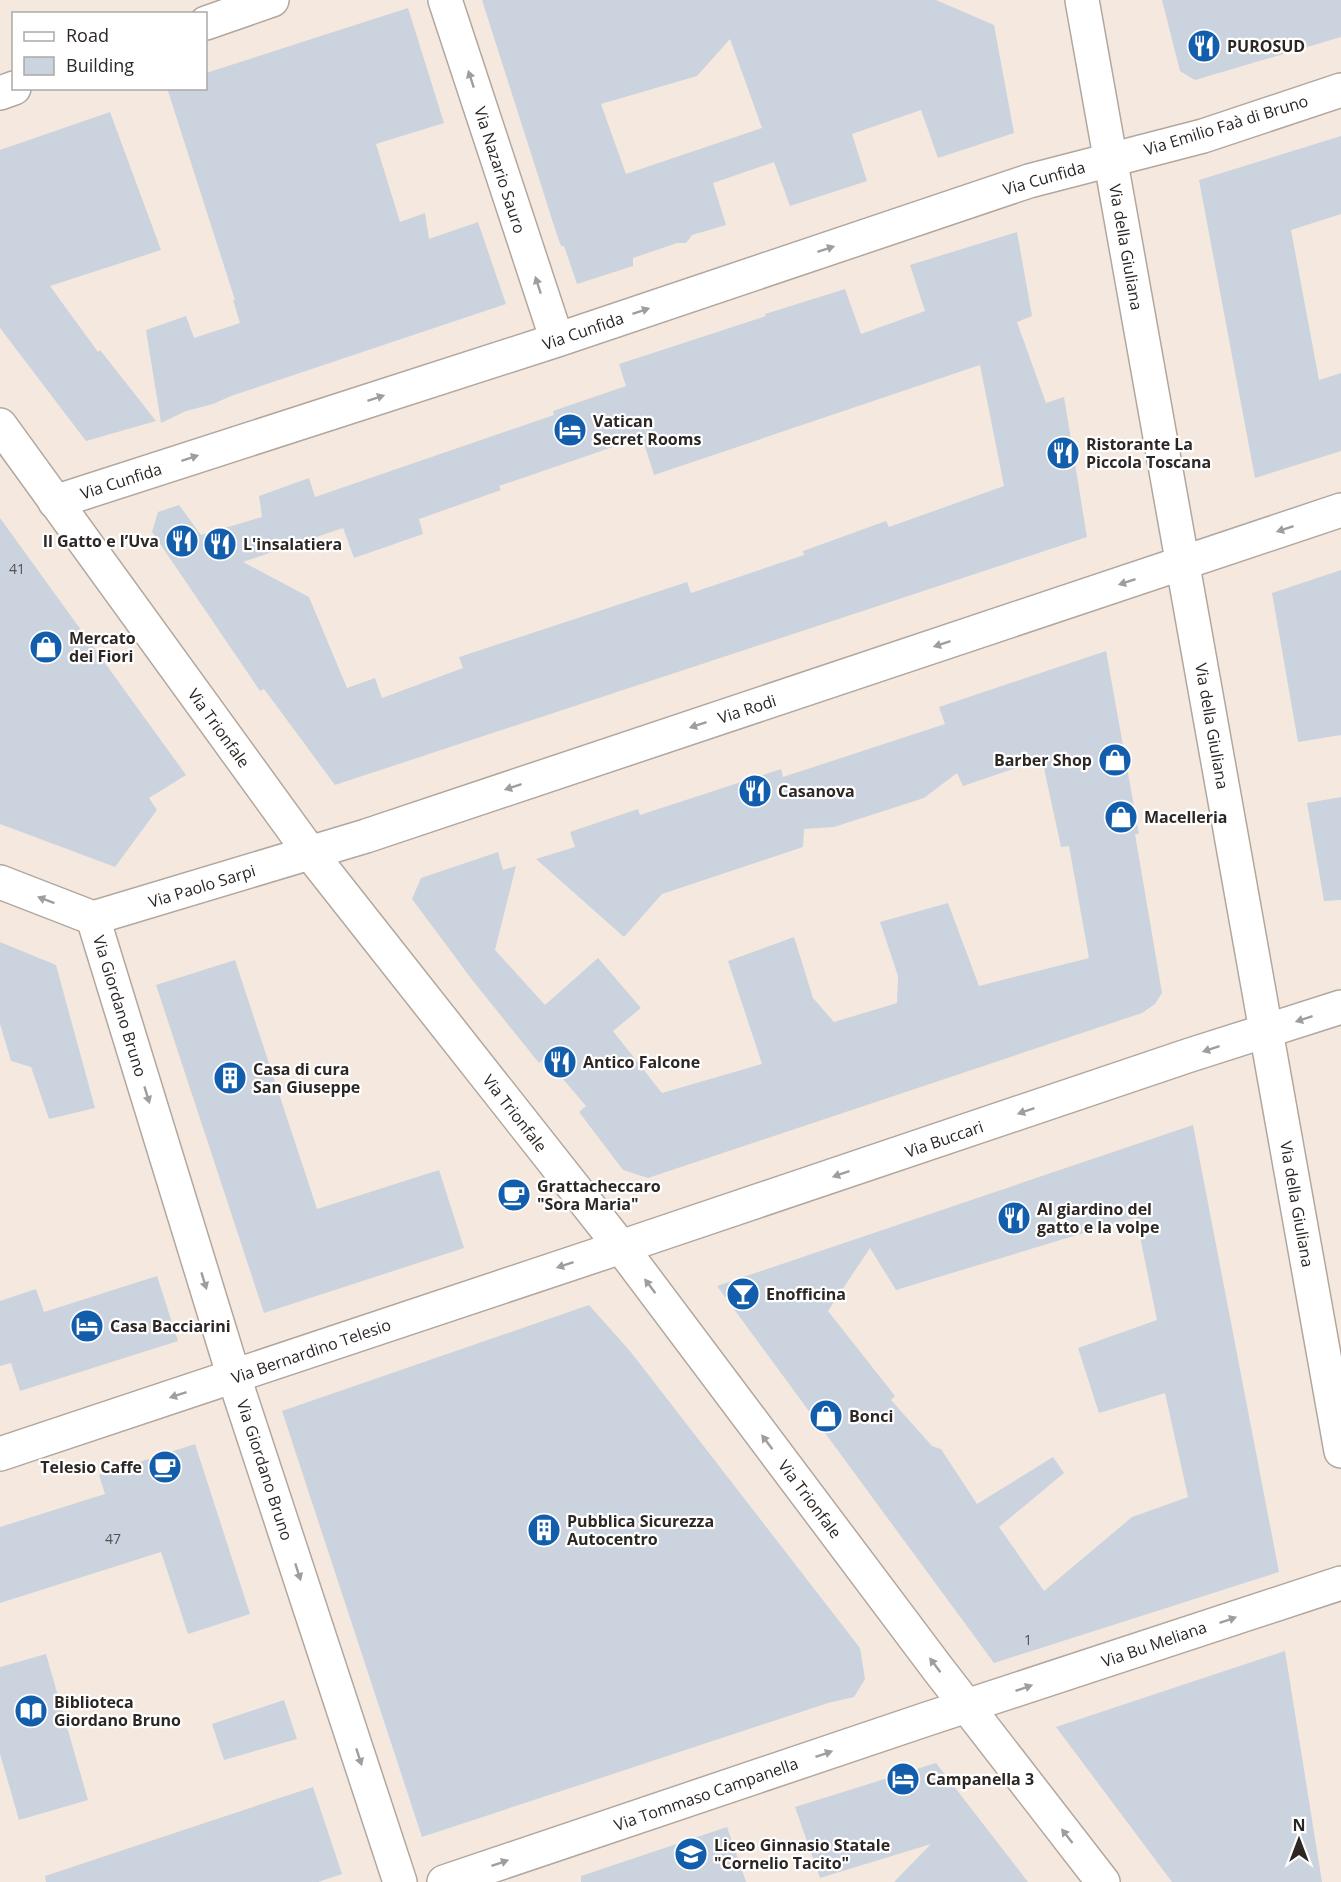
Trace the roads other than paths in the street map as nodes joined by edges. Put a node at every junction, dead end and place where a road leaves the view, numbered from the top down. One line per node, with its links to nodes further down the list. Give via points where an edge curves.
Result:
1 (272, 0): 4 (street)
2 (445, 0): 7 (street, Via Nazario Sauro, one-way to 2)
3 (1082, 0): 6 (street, Via della Giuliana)
4 (207, 23)
5 (1341, 90): 6 (street, Via Emilio Faà di Bruno, via 1203,136)
6 (1111, 159): 7 (street, Via Cunfida, one-way to 6, via 1029,182); 11 (street, Via della Giuliana)
7 (556, 340): 9 (street, Via Cunfida, one-way to 7)
8 (0, 425): 9 (street, Via Trionfale)
9 (55, 502): 12 (street, Via Trionfale)
10 (1341, 510): 11 (street, Via Rodi, one-way to 11)
11 (1183, 564): 12 (street, Via Rodi, one-way to 12); 16 (street, Via della Giuliana)
12 (311, 854): 14 (street, Via Paolo Sarpi); 17 (street, Via Trionfale)
13 (0, 882): 14 (street, one-way to 13)
14 (93, 918): 18 (street, Via Giordano Bruno, one-way to 18)
15 (1341, 1008): 16 (street, Via Buccari, one-way to 16)
16 (1266, 1031): 17 (street, Via Buccari, one-way to 17); 19 (street, Via della Giuliana)
17 (621, 1247): 18 (street, Via Bernardino Telesio, one-way to 18); 22 (street, Via Trionfale, one-way to 17)
18 (234, 1377): 20 (street, Via Bernardino Telesio, one-way to 20); 23 (street, Via Giordano Bruno, one-way to 23)
19 (1341, 1451)
20 (0, 1454)
21 (1341, 1583): 22 (street, Via Bu Meliana, one-way to 21)
22 (968, 1707): 24 (street, Via Tommaso Campanella, one-way to 22); 25 (street, Via Trionfale, one-way to 22)
23 (400, 1882)
24 (444, 1882)
25 (1103, 1882)

